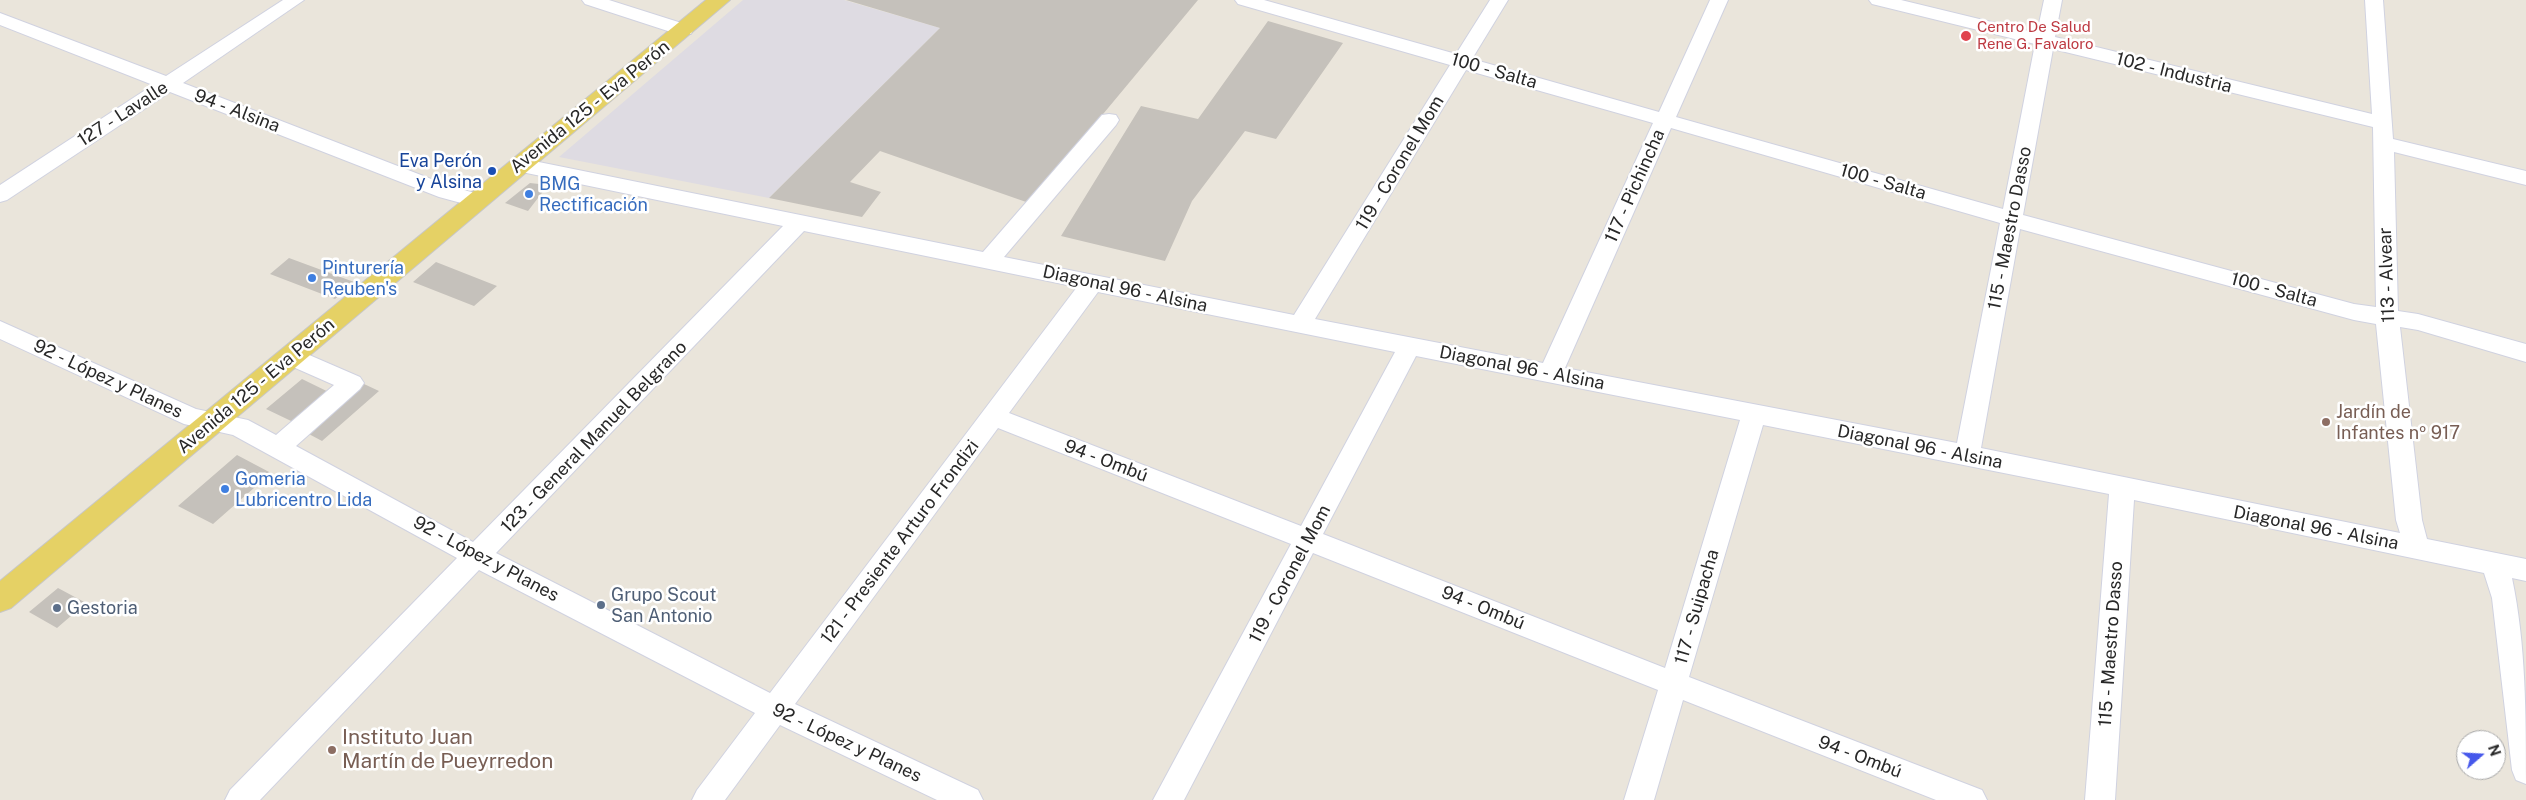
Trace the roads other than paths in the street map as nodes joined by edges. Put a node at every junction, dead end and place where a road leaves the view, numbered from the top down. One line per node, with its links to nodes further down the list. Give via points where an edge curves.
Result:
1 (295, 0): 14 (street, 127 - Lavalle)
2 (591, 0): 11 (street)
3 (719, 0): 11 (main road, Avenida 125 - Eva Perón)
4 (1244, 0): 13 (street, 100 - Salta)
5 (1499, 0): 13 (street, 119 - Coronel Mom)
6 (1719, 0): 16 (street, 117 - Pichincha)
7 (1878, 0): 12 (street, 102 - Industria)
8 (2053, 0): 12 (street, 115 - Maestro Dasso)
9 (2374, 0): 17 (street, 113 - Alvear)
10 (0, 18): 14 (street, 94 - Alsina)
11 (684, 30): 18 (main road, Avenida 125 - Eva Perón)
12 (2045, 41): 17 (street, 102 - Industria); 22 (street, 115 - Maestro Dasso)
13 (1461, 62): 16 (street, 100 - Salta); 27 (street, 119 - Coronel Mom)
14 (168, 84): 20 (street, 127 - Lavalle); 21 (street, 94 - Alsina, via 446,192)
15 (1109, 120): 24 (street)
16 (1665, 120): 22 (street, 100 - Salta); 32 (street, 117 - Pichincha)
17 (2383, 133): 19 (street, 102 - Industria); 26 (street, 113 - Alvear)
18 (519, 165): 21 (main road, Avenida 125 - Eva Perón); 23 (street, Diagonal 96 - Alsina)
19 (2526, 178)
20 (0, 195)
21 (476, 200): 31 (main road, Avenida 125 - Eva Perón)
22 (2012, 219): 26 (street, 100 - Salta, via 2354,312); 37 (street, 115 - Maestro Dasso)
23 (799, 223): 24 (street, Diagonal 96 - Alsina); 41 (street, 123 - General Manuel Belgrano)
24 (989, 260): 25 (street, Diagonal 96 - Alsina)
25 (1093, 282): 27 (street, Diagonal 96 - Alsina); 34 (street, 121 - Presiente Arturo Frondizi)
26 (2387, 317): 30 (street, 100 - Salta, via 2418,322); 40 (street, 113 - Alvear, via 2409,520)
27 (1300, 325): 29 (street, Diagonal 96 - Alsina)
28 (0, 329): 35 (street, 92 - López y Planes, via 192,417)
29 (1410, 346): 32 (street, Diagonal 96 - Alsina); 39 (street, 119 - Coronel Mom)
30 (2526, 353)
31 (292, 357): 35 (main road, Avenida 125 - Eva Perón); 36 (street, via 352,383)
32 (1551, 372): 33 (street, Diagonal 96 - Alsina)
33 (1754, 415): 37 (street, Diagonal 96 - Alsina); 45 (street, 117 - Suipacha)
34 (994, 417): 39 (street, 94 - Ombú); 46 (street, 121 - Presiente Arturo Frondizi)
35 (213, 422): 36 (street, 92 - López y Planes, via 239,427); 44 (main road, Avenida 125 - Eva Perón)
36 (278, 447): 41 (street, 92 - López y Planes)
37 (1967, 455): 38 (street, Diagonal 96 - Alsina)
38 (2122, 489): 40 (street, Diagonal 96 - Alsina); 54 (street, 115 - Maestro Dasso)
39 (1309, 539): 45 (street, 94 - Ombú); 51 (street, 119 - Coronel Mom)
40 (2417, 548): 42 (street, Diagonal 96 - Alsina)
41 (478, 557): 46 (street, 92 - López y Planes); 48 (street, 123 - General Manuel Belgrano)
42 (2495, 564): 43 (street, Diagonal 96 - Alsina); 47 (street, via 2505,598)
43 (2526, 570)
44 (0, 598)
45 (1674, 685): 52 (street, 117 - Suipacha); 53 (street, 94 - Ombú)
46 (775, 709): 49 (street, 121 - Presiente Arturo Frondizi); 50 (street, 92 - López y Planes)
47 (2526, 770)
48 (240, 800)
49 (707, 800)
50 (968, 800)
51 (1168, 800)
52 (1640, 800)
53 (1972, 800)
54 (2100, 800)

